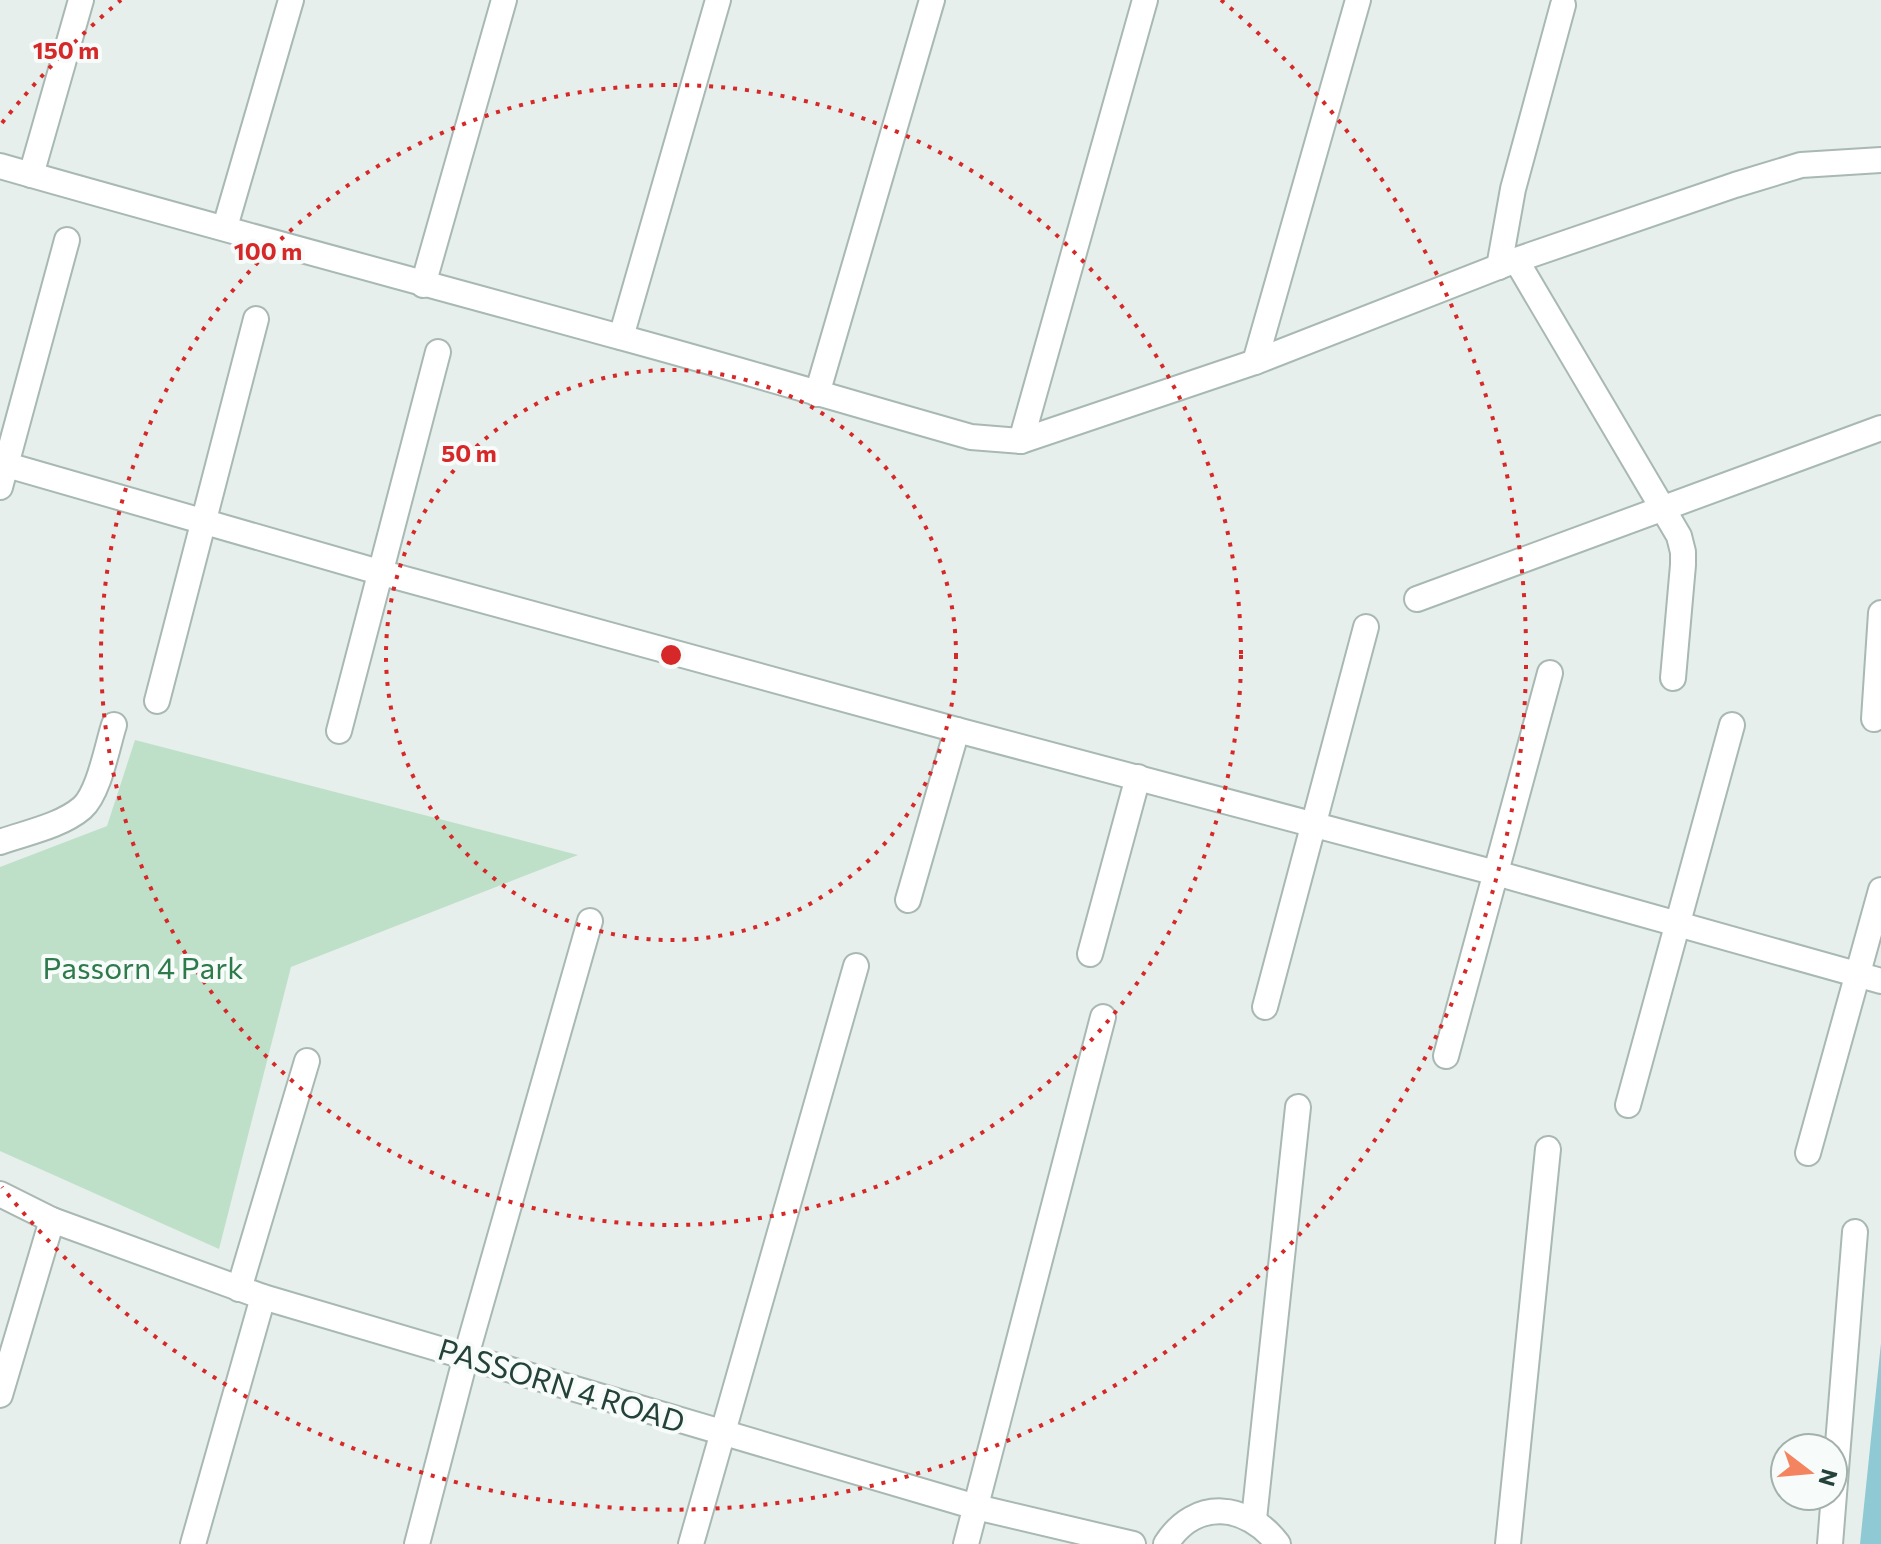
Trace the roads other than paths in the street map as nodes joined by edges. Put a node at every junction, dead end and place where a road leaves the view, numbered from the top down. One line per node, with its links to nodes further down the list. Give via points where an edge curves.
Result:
1 (81, 0): 11 (street)
2 (291, 0): 12 (street)
3 (504, 0): 15 (street)
4 (718, 0): 17 (street)
5 (932, 0): 20 (street)
6 (1145, 0): 22 (street)
7 (1358, 0): 19 (street)
8 (1563, 5): 14 (street, via 1513,189)
9 (1881, 160): 14 (street, via 1801,165)
10 (0, 166): 11 (street)
11 (31, 175): 12 (street)
12 (225, 227): 15 (street)
13 (67, 240): 23 (street)
14 (1507, 264): 19 (street); 24 (street)
15 (423, 285): 17 (street)
16 (256, 319): 25 (street)
17 (621, 337): 20 (street)
18 (438, 352): 26 (street)
19 (1255, 362): 22 (street)
20 (817, 394): 22 (street, via 971,437)
21 (1881, 428): 24 (street)
22 (1021, 441)
23 (2, 472): 25 (street)
24 (1664, 508): 27 (street); 31 (street, via 1683,552)
25 (202, 523): 26 (street); 32 (street)
26 (379, 572): 36 (street); 37 (street)
27 (1417, 599)
28 (1881, 613): 33 (street)
29 (1366, 627): 39 (street)
30 (1550, 673): 41 (street)
31 (1673, 678)
32 (157, 701)
33 (1874, 719)
34 (114, 725): 40 (street, via 92,795 83,807)
35 (1732, 725): 45 (street)
36 (957, 730): 38 (street); 43 (street)
37 (339, 731)
38 (1138, 777): 39 (street); 46 (street)
39 (1312, 826): 41 (street); 49 (street)
40 (0, 842)
41 (1496, 873): 45 (street); 51 (street)
42 (1881, 890): 48 (street)
43 (908, 900)
44 (590, 921): 62 (street)
45 (1679, 925): 48 (street); 53 (street)
46 (1090, 954)
47 (856, 966): 64 (street)
48 (1870, 977): 56 (street)
49 (1265, 1007)
50 (1103, 1017): 65 (street)
51 (1446, 1056)
52 (307, 1061): 60 (street)
53 (1628, 1105)
54 (1298, 1107): 66 (street)
55 (1548, 1149): 74 (street)
56 (1808, 1153)
57 (0, 1194): 58 (street, PASSORN 4 ROAD)
58 (52, 1220): 60 (street, PASSORN 4 ROAD); 63 (street)
59 (1855, 1232): 75 (street)
60 (239, 1289): 61 (street, PASSORN 4 ROAD)
61 (263, 1297): 62 (street, PASSORN 4 ROAD); 67 (street)
62 (466, 1356): 64 (street, PASSORN 4 ROAD); 68 (street)
63 (0, 1395)
64 (723, 1433): 65 (street, PASSORN 4 ROAD); 69 (street)
65 (976, 1507): 70 (street); 71 (street, PASSORN 4 ROAD)
66 (1254, 1519): 72 (street, via 1233,1511 1211,1511 1190,1518); 73 (street)
67 (193, 1544)
68 (417, 1544)
69 (691, 1544)
70 (966, 1544)
71 (1133, 1544)
72 (1166, 1544)
73 (1278, 1544)
74 (1508, 1544)
75 (1830, 1544)

